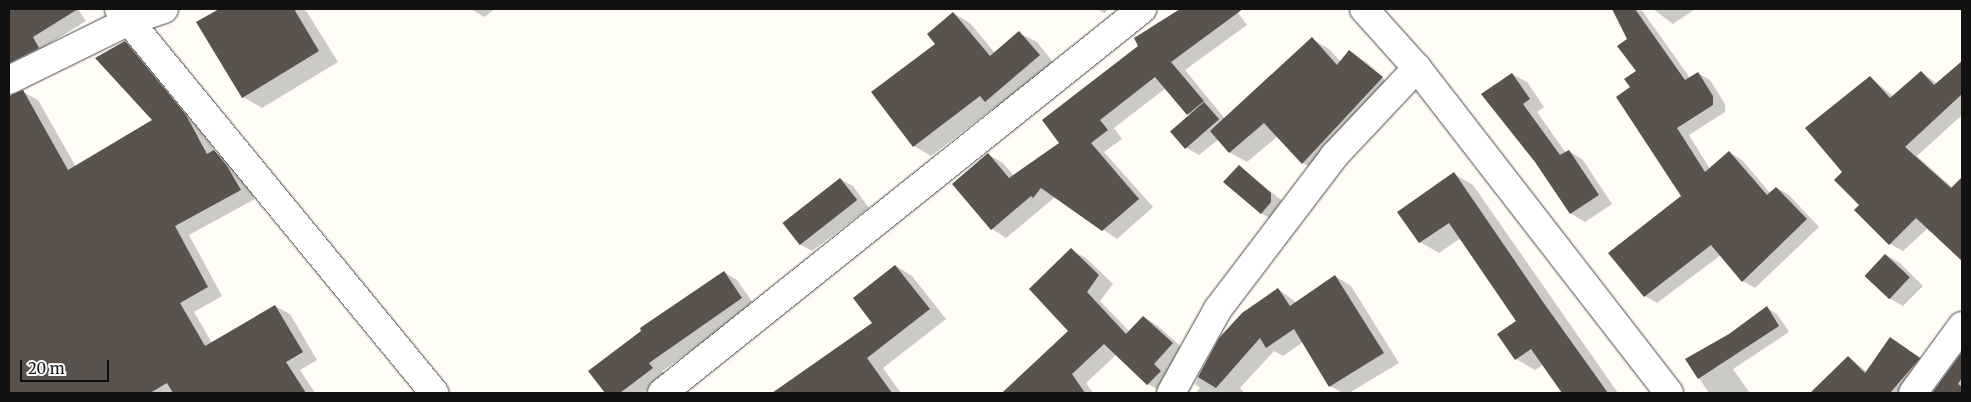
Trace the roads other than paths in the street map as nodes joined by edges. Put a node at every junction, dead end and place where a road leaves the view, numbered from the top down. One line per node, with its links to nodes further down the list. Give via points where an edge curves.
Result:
1 (164, 9): 4 (street)
2 (1142, 9): 9 (street)
3 (1366, 9): 5 (street)
4 (124, 15): 6 (street); 8 (street)
5 (1417, 68): 10 (street, via 1334,156 1218,309); 11 (street)
6 (9, 80)
7 (1962, 326): 12 (street)
8 (434, 393)
9 (662, 393)
10 (1171, 393)
11 (1669, 393)
12 (1913, 393)

